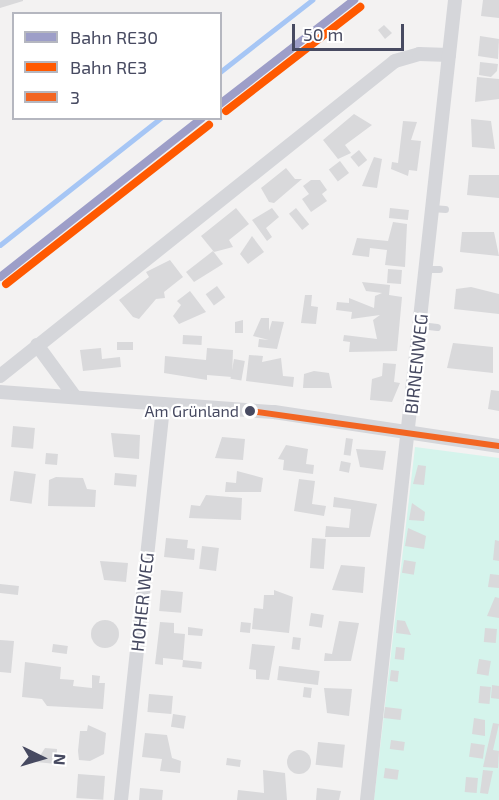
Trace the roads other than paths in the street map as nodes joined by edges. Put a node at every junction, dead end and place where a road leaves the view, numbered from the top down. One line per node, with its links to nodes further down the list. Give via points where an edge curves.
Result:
1 (455, 0): 2 (street, BIRNENWEG)
2 (449, 55): 3 (street, BIRNENWEG, via 433,269); 5 (street, via 419,54 395,61)
3 (420, 326): 4 (lane); 10 (street, BIRNENWEG)
4 (437, 327)
5 (37, 345): 6 (street); 8 (street)
6 (0, 376)
7 (0, 392): 8 (street)
8 (75, 397): 9 (street)
9 (163, 404): 10 (street, via 274,412); 12 (street, HOHER WEG)
10 (408, 435): 11 (street); 13 (street, BIRNENWEG)
11 (499, 446)
12 (121, 800)
13 (367, 800)

